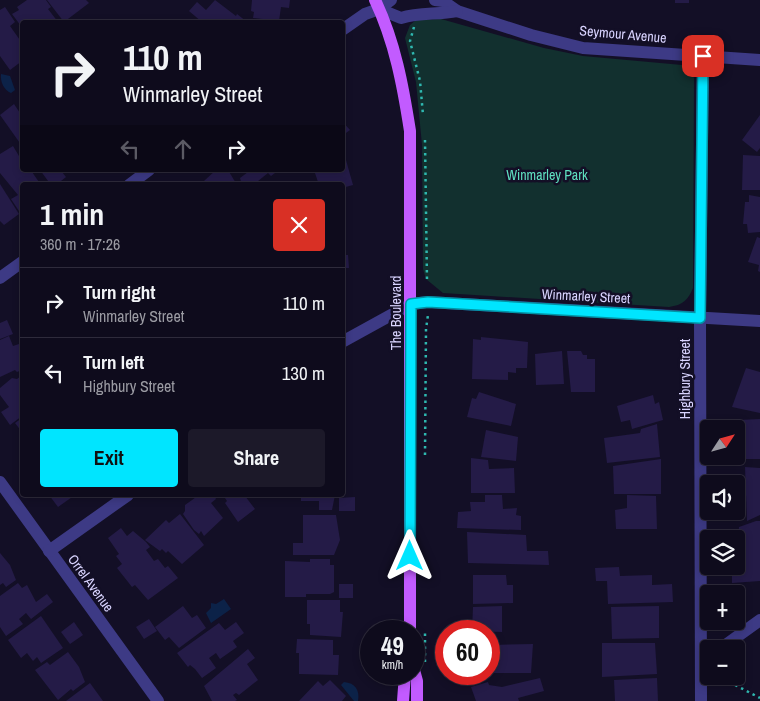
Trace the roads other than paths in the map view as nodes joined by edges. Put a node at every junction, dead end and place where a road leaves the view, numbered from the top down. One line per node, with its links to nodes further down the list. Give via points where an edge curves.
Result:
1 (391, 0): 3 (street)
2 (436, 0): 4 (street, Seymour Avenue, via 443,1)
3 (377, 4): 4 (street, Seymour Avenue, via 401,18 419,13); 5 (street); 12 (main road, The Boulevard, via 392,42 410,132)
4 (457, 12): 6 (street, Seymour Avenue, via 531,36 583,48)
5 (345, 28)
6 (703, 56): 7 (street, Seymour Avenue); 13 (street, Highbury Street)
7 (760, 60)
8 (146, 172): 9 (street)
9 (133, 182)
10 (20, 263): 11 (street)
11 (0, 278)
12 (411, 304): 13 (street, Winmarley Street, via 428,302); 15 (street); 19 (main road, The Boulevard)
13 (700, 318): 14 (street, Winmarley Street); 21 (street, Highbury Street)
14 (760, 321)
15 (345, 340)
16 (0, 482): 18 (street, Orrel Avenue)
17 (125, 497): 18 (street)
18 (49, 551): 26 (street, Orrel Avenue)
19 (410, 620)
20 (760, 620): 22 (street)
21 (705, 640)
22 (732, 640)
23 (404, 685): 27 (main road)
24 (417, 685): 28 (main road)
25 (702, 685): 29 (street, Highbury Street)
26 (158, 701)
27 (403, 701)
28 (417, 701)
29 (700, 701)

